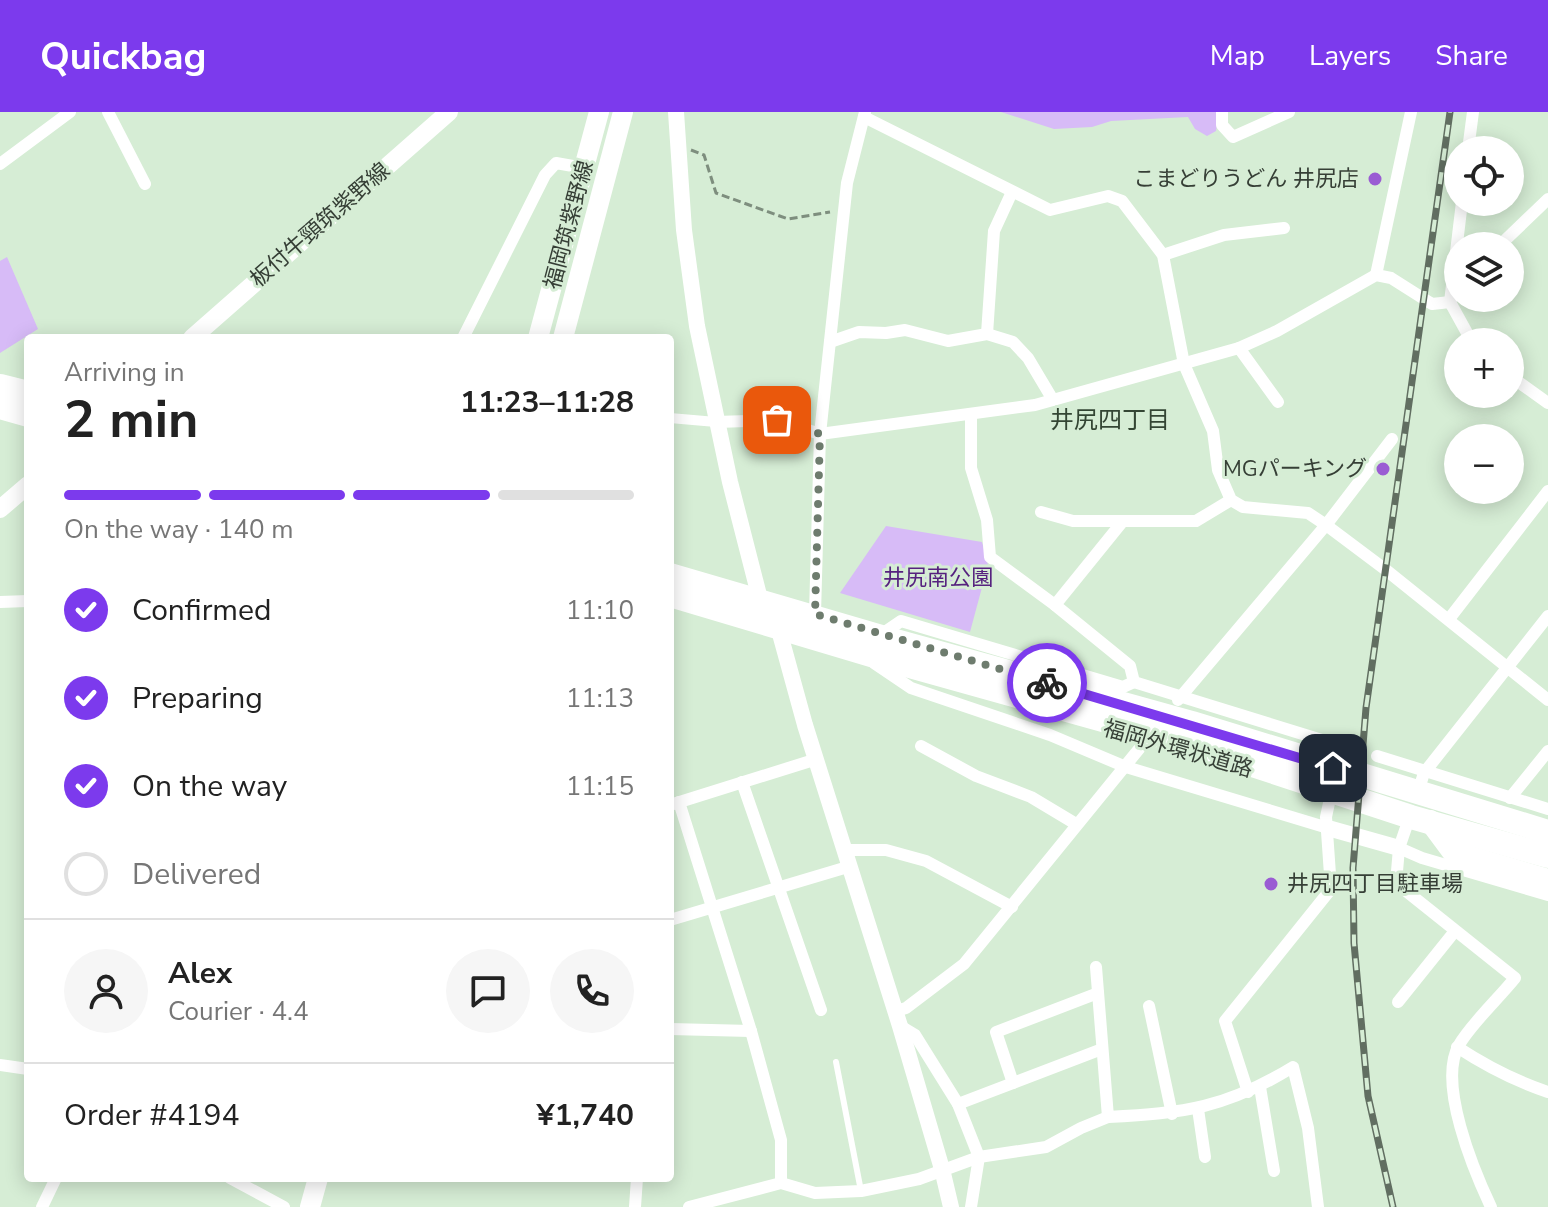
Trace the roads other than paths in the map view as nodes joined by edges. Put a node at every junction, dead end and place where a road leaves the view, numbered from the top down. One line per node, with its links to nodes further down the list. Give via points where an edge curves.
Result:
1 (70, 112): 13 (street)
2 (108, 112): 15 (street)
3 (449, 112): 23 (main road, 板付牛頸筑紫野線)
4 (599, 112): 14 (main road, 福岡筑紫野線)
5 (623, 112): 26 (main road, 福岡筑紫野線)
6 (676, 112): 41 (street, via 686,244)
7 (1222, 112): 8 (street, via 1222,125 1233,137)
8 (1289, 112)
9 (1411, 112): 21 (street)
10 (1473, 112): 12 (street)
11 (864, 115): 16 (street); 28 (street, via 847,183)
12 (1470, 136)
13 (0, 164)
14 (584, 168): 24 (street, via 556,163 545,175); 25 (main road, 福岡筑紫野線)
15 (145, 184)
16 (1012, 192): 20 (street, via 1050,210 1108,196 1122,201); 27 (street, via 994,231)
17 (1548, 199): 19 (street)
18 (1284, 228): 20 (street, via 1224,235)
19 (1514, 232)
20 (1163, 255): 30 (street)
21 (1376, 275): 22 (street, via 1391,278 1432,304); 29 (street)
22 (1444, 303)
23 (197, 334)
24 (465, 334)
25 (539, 334)
26 (564, 334)
27 (987, 334): 28 (street, via 948,341 905,330 859,332); 34 (street, via 1013,342)
28 (830, 342): 42 (street)
29 (1239, 348): 30 (street); 35 (street)
30 (1184, 364): 34 (street); 46 (street, via 1213,431 1218,470)
31 (0, 384): 33 (highway)
32 (1524, 386): 36 (street)
33 (24, 390)
34 (1053, 400): 38 (street)
35 (1278, 402)
36 (1548, 403)
37 (0, 409): 39 (highway)
38 (971, 414): 42 (street); 58 (street, via 971,468 987,520 990,557)
39 (24, 416)
40 (674, 418): 41 (street)
41 (716, 422): 42 (street, via 777,420); 54 (street)
42 (820, 434): 59 (street)
43 (1392, 439): 50 (street)
44 (24, 488): 47 (main road)
45 (1548, 491): 61 (street)
46 (1231, 500): 49 (street, via 1196,521); 50 (street, via 1243,507 1308,513)
47 (0, 509)
48 (1041, 512): 49 (street, via 1073,521)
49 (1123, 521): 58 (street)
50 (1326, 525): 61 (street); 67 (street)
51 (674, 575): 54 (highway, 福岡外環状道路)
52 (674, 575): 87 (highway, via 1192,723)
53 (674, 596): 90 (highway, via 1185,743)
54 (760, 599): 59 (highway, 福岡外環状道路); 62 (street)
55 (24, 601): 56 (street)
56 (0, 602)
57 (674, 602): 62 (highway, 福岡外環状道路)
58 (1055, 605): 66 (street, via 1130,666)
59 (815, 614): 63 (highway, 福岡外環状道路)
60 (1548, 616): 65 (street)
61 (1449, 619): 65 (street)
62 (780, 634): 64 (highway, 福岡外環状道路); 74 (street)
63 (882, 634): 66 (street, via 901,621 1123,687); 69 (highway, 福岡外環状道路)
64 (873, 662): 70 (highway, 福岡外環状道路); 75 (street, via 911,688)
65 (1507, 667): 68 (street); 78 (street)
66 (1134, 682): 67 (street)
67 (1180, 697): 69 (street); 76 (street, via 1338,745)
68 (1548, 700)
69 (1164, 717): 70 (street); 76 (highway, 福岡外環状道路)
70 (1147, 740): 75 (street); 79 (highway, 福岡外環状道路)
71 (921, 746): 85 (street)
72 (1548, 751): 81 (street)
73 (1377, 756): 78 (street)
74 (817, 759): 77 (street); 89 (street)
75 (1126, 767): 85 (street); 86 (street)
76 (1337, 769): 78 (highway, 福岡外環状道路); 79 (street)
77 (742, 782): 80 (street); 93 (street)
78 (1421, 783): 81 (highway, 福岡外環状道路); 83 (street)
79 (1332, 793): 83 (highway, 福岡外環状道路); 86 (street)
80 (674, 804): 95 (street)
81 (1509, 809): 82 (street); 84 (highway); 87 (highway, 福岡外環状道路)
82 (1548, 809)
83 (1420, 818): 88 (street); 90 (highway, 福岡外環状道路); 92 (highway, via 1453,852)
84 (1548, 822)
85 (1076, 824): 96 (street)
86 (1328, 828): 88 (street); 113 (street, via 1331,889 1225,1021)
87 (1548, 832)
88 (1399, 848): 94 (street); 98 (street, via 1396,883)
89 (845, 850): 91 (street); 96 (street, via 886,850 926,861)
90 (1548, 856)
91 (851, 866): 93 (street); 104 (street)
92 (1548, 880)
93 (779, 888): 95 (street); 103 (street)
94 (1548, 895)
95 (714, 907): 97 (street); 106 (street)
96 (1012, 907): 104 (street, via 964,964)
97 (674, 919)
98 (1455, 931): 101 (street); 107 (street, via 1515,978)
99 (1096, 967): 100 (street)
100 (1098, 993): 108 (street); 112 (street, via 996,1032)
101 (1398, 1002)
102 (1149, 1006): 117 (street)
103 (821, 1010)
104 (898, 1018): 115 (street, via 915,1035); 121 (street)
105 (674, 1029): 106 (street)
106 (751, 1031): 127 (street, via 781,1140)
107 (1457, 1047): 114 (street); 137 (street, via 1452,1079 1460,1125)
108 (1102, 1049): 112 (street); 118 (street)
109 (836, 1062): 128 (lane)
110 (1, 1067): 111 (street)
111 (24, 1069)
112 (1013, 1083): 115 (street)
113 (1254, 1090): 116 (street); 122 (street); 136 (street, via 1293,1067 1308,1128)
114 (1548, 1092)
115 (958, 1104): 119 (street)
116 (1198, 1109): 117 (street); 120 (street)
117 (1172, 1114): 118 (street)
118 (1108, 1117): 119 (street, via 1046,1147)
119 (979, 1157): 121 (street); 135 (street)
120 (1205, 1157)
121 (942, 1169): 128 (street); 134 (street)
122 (1274, 1171)
123 (54, 1182): 129 (street)
124 (237, 1182): 130 (street)
125 (317, 1182): 131 (main road)
126 (637, 1182): 132 (street)
127 (781, 1183): 128 (street, via 815,1193); 133 (street)
128 (861, 1191)
129 (42, 1207)
130 (284, 1207)
131 (310, 1207)
132 (635, 1207)
133 (689, 1207)
134 (951, 1207)
135 (971, 1207)
136 (1318, 1207)
137 (1491, 1207)

